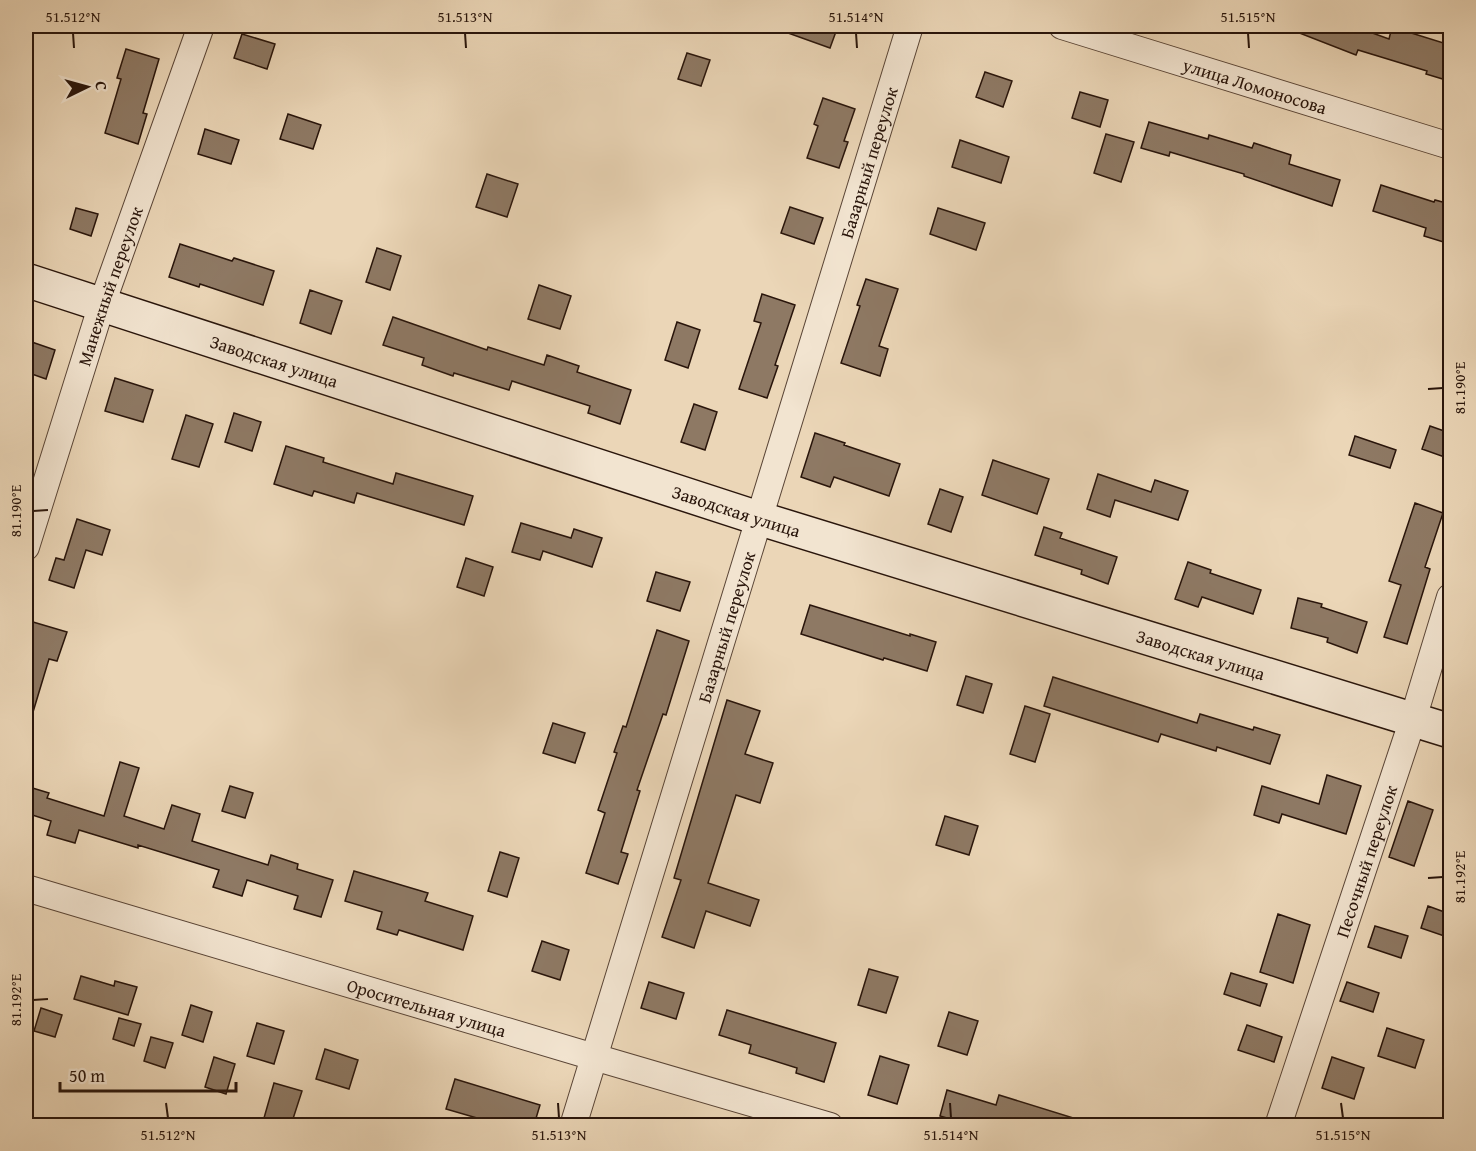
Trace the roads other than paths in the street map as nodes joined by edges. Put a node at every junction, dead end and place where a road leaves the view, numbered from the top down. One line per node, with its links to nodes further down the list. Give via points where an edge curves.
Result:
1 (201, 26): 6 (street, Манежный переулок)
2 (910, 26): 7 (street, Базарный переулок)
3 (1062, 26): 4 (street, улица Ломоносова)
4 (1450, 146)
5 (26, 280): 6 (main road, Заводская улица)
6 (102, 304): 7 (main road, Заводская улица); 8 (street, Манежный переулок)
7 (758, 518): 10 (main road, Заводская улица); 13 (street, Базарный переулок)
8 (26, 548)
9 (1450, 597): 10 (street, Песочный переулок)
10 (1413, 719): 11 (main road, Заводская улица); 16 (street, Песочный переулок)
11 (1450, 731)
12 (26, 888): 13 (street, Оросительная улица)
13 (594, 1057): 14 (street, Базарный переулок); 15 (street, Оросительная улица)
14 (573, 1125)
15 (830, 1125)
16 (1278, 1125)

